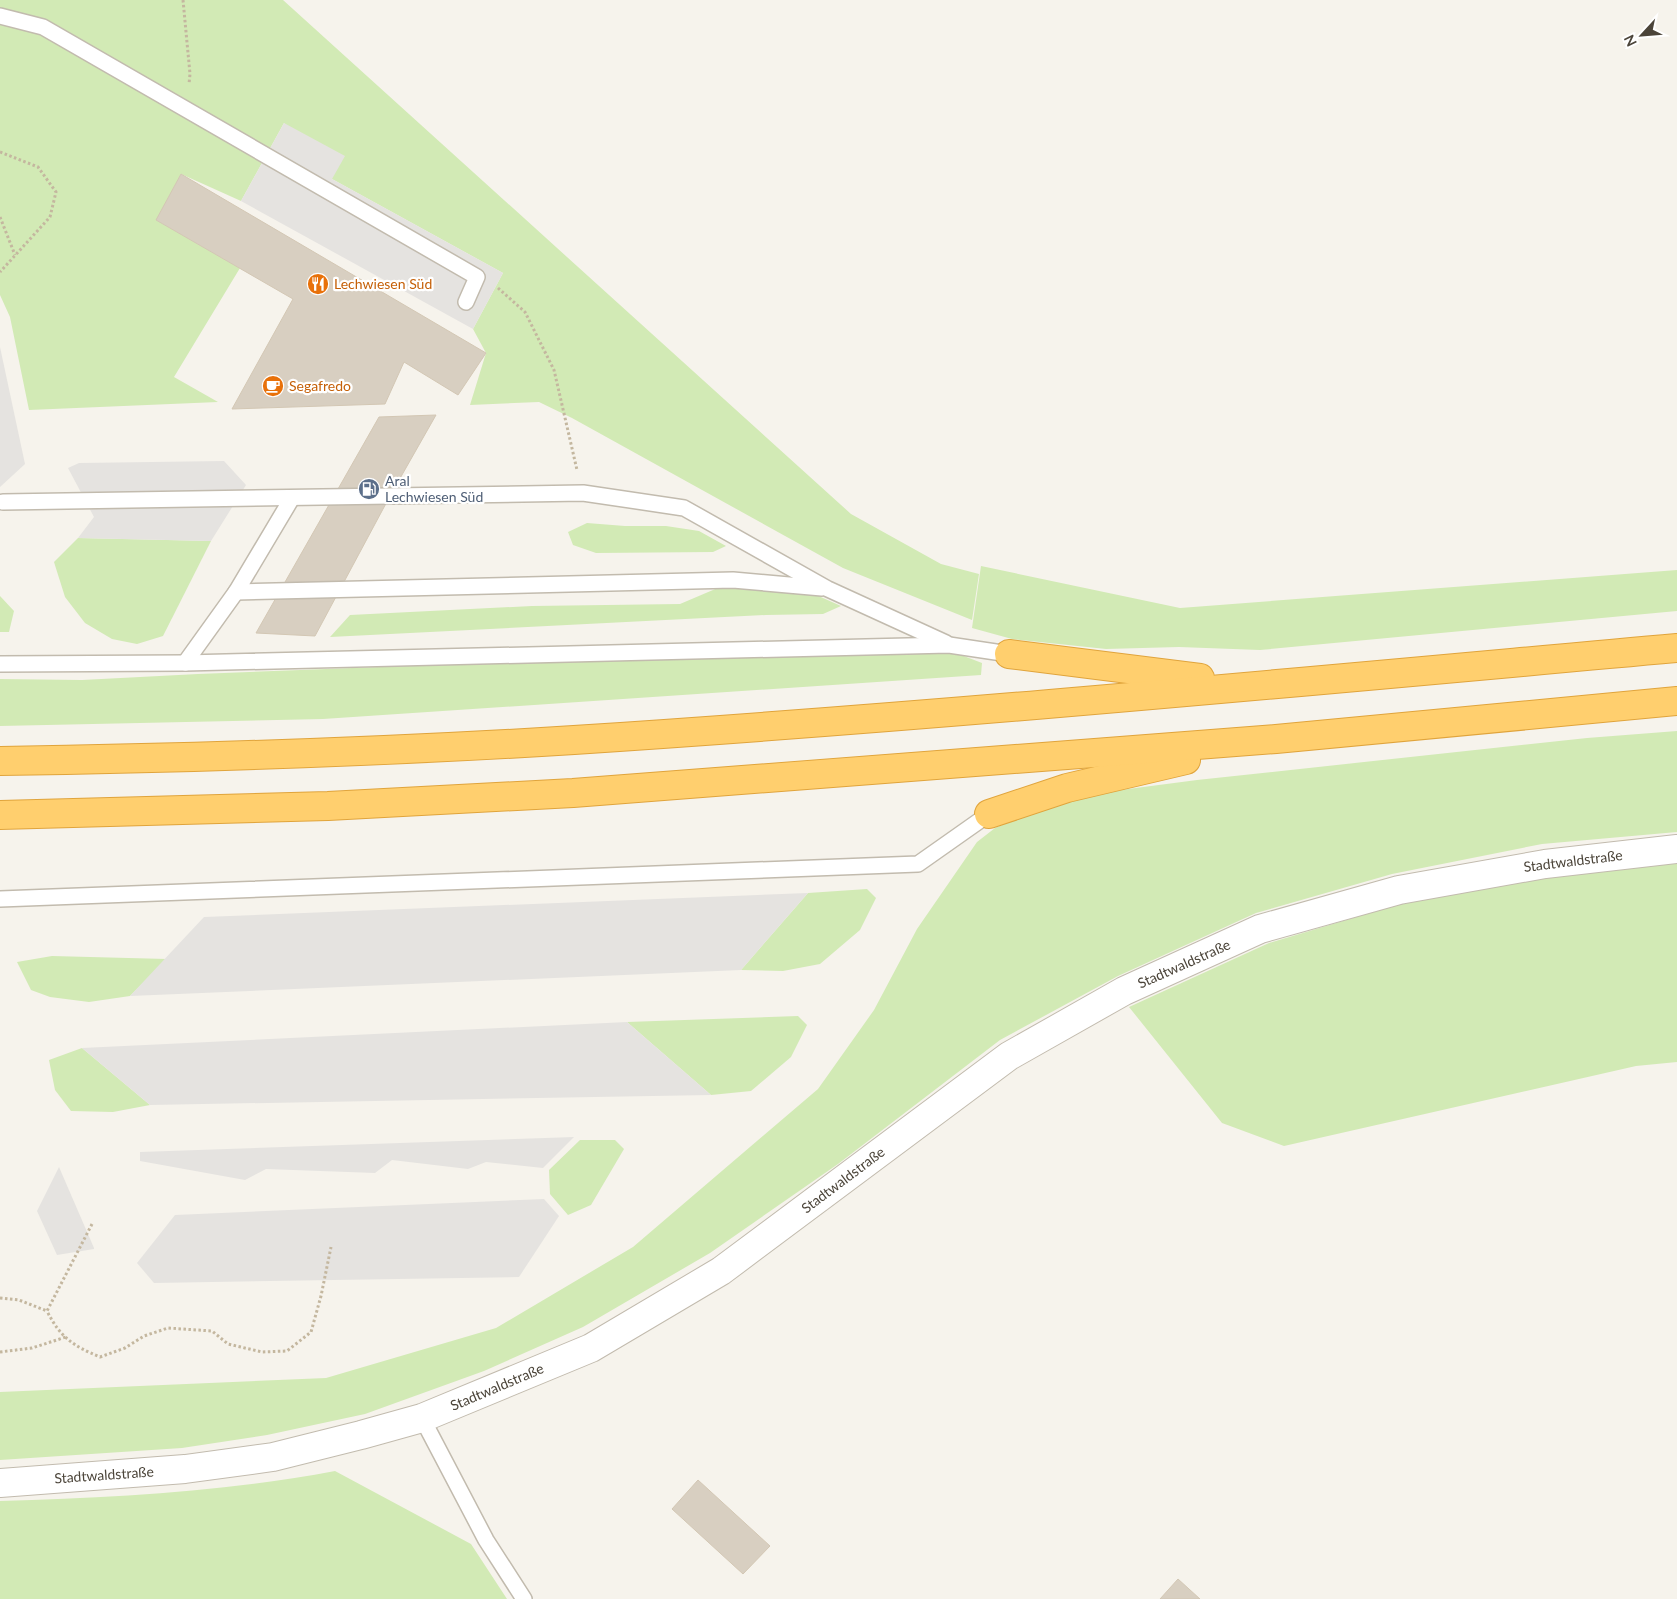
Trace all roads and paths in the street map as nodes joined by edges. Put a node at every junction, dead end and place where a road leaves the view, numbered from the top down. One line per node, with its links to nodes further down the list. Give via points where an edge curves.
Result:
1 (183, 0): 3 (path, via 190,74)
2 (0, 16): 3 (lane, via 42,27)
3 (188, 110): 8 (lane)
4 (0, 152): 6 (path, via 38,167 56,192 50,217)
5 (0, 217): 6 (path)
6 (15, 255): 7 (path)
7 (0, 272)
8 (477, 277): 9 (lane); 10 (path, via 496,286 525,312 538,337 554,370)
9 (466, 302)
10 (583, 493): 11 (lane); 13 (lane, via 684,508)
11 (292, 498): 12 (lane); 14 (lane)
12 (3, 502)
13 (828, 589): 14 (lane, via 733,580); 15 (lane)
14 (236, 592): 18 (lane)
15 (949, 645): 17 (lane); 18 (lane)
16 (1677, 648): 20 (highway)
17 (1009, 654): 20 (highway)
18 (185, 663): 19 (lane)
19 (0, 664)
20 (1256, 685): 23 (highway, via 572,740 310,753)
21 (1677, 701): 22 (highway)
22 (1276, 740): 24 (highway, via 1067,788); 25 (highway, via 563,793 328,806)
23 (0, 761)
24 (990, 814): 27 (lane, via 918,864)
25 (0, 815)
26 (1677, 850): 34 (street, Stadtwaldstraße, via 1545,864 1399,890 1260,929 1124,991 1008,1056 721,1271 591,1348)
27 (0, 899)
28 (92, 1224): 31 (path)
29 (331, 1247): 32 (path, via 311,1332 287,1351 262,1352 228,1344 212,1331 168,1328 100,1357 77,1347)
30 (0, 1298): 31 (path, via 19,1300)
31 (47, 1311): 32 (path)
32 (66, 1337): 33 (path, via 32,1348)
33 (0, 1352)
34 (422, 1418): 35 (street, Stadtwaldstraße, via 273,1457 185,1469); 36 (lane, via 486,1540)
35 (0, 1483)
36 (524, 1599)

